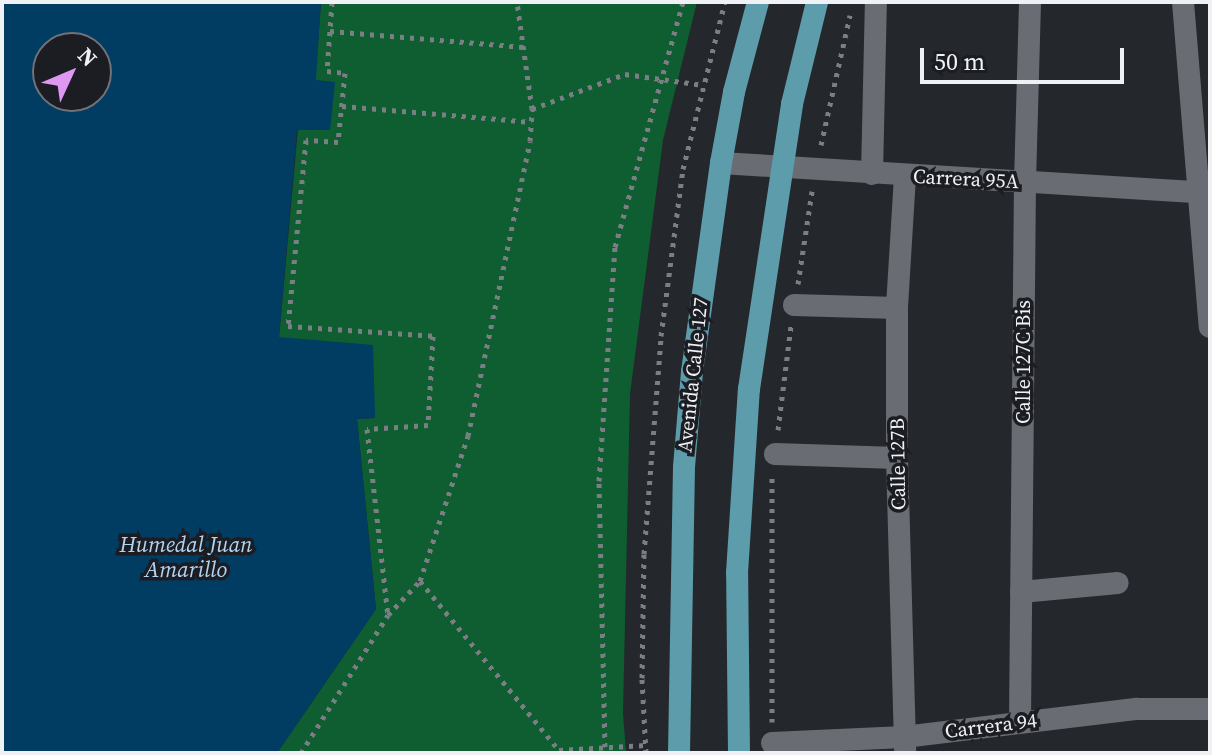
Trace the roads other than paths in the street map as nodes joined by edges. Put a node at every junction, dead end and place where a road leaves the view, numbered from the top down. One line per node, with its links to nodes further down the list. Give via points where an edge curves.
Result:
1 (758, 2): 6 (main road, Avenida Calle 127)
2 (817, 2): 7 (main road)
3 (876, 2): 8 (street)
4 (1030, 2): 10 (street, Calle 127C Bis)
5 (1183, 2): 11 (street)
6 (721, 163): 7 (street, Carrera 95A); 23 (main road, Avenida Calle 127, via 684,467)
7 (781, 169): 8 (street, Carrera 95A); 24 (main road, via 742,466)
8 (872, 174): 9 (street, Carrera 95A)
9 (905, 176): 10 (street, Carrera 95A); 13 (street, Calle 127B)
10 (1025, 182): 11 (street, Carrera 95A); 18 (street, Calle 127C Bis)
11 (1204, 192): 14 (street)
12 (794, 305): 13 (street)
13 (897, 308): 16 (street, Calle 127B)
14 (1210, 327)
15 (775, 454): 16 (street)
16 (897, 458): 22 (street, Calle 127B)
17 (1118, 583): 18 (street)
18 (1021, 592): 20 (street, Calle 127C Bis)
19 (1210, 709): 20 (street, Carrera 94, via 1137,709)
20 (1020, 721): 22 (street, Carrera 94)
21 (772, 743): 22 (street, Carrera 94)
22 (905, 745)
23 (679, 753)
24 (739, 753)

